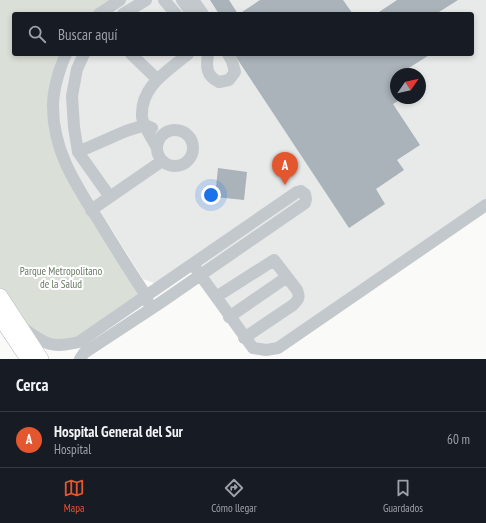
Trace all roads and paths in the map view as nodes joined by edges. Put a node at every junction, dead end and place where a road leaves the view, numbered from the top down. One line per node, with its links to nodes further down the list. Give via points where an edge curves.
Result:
1 (120, 0): 6 (street)
2 (146, 0): 7 (street)
3 (164, 0): 8 (street)
4 (182, 0): 9 (street)
5 (193, 0): 10 (street)
6 (102, 12)
7 (126, 12)
8 (174, 12)
9 (191, 12)
10 (202, 12)
11 (65, 56): 25 (street, via 55,90 55,131 76,187)
12 (83, 56): 21 (street, via 77,69 72,96)
13 (133, 56): 17 (street)
14 (185, 56): 17 (street)
15 (208, 56): 16 (street, via 208,72 213,80 219,82 229,80 235,72)
16 (229, 56)
17 (156, 78): 18 (street, via 144,103 142,118)
18 (145, 125): 19 (street); 20 (street); 21 (street)
19 (164, 134): 20 (street); 22 (street, via 172,130 185,132 192,139 193,153 186,163 172,166)
20 (157, 148): 22 (street)
21 (78, 152): 23 (street)
22 (162, 160): 23 (street)
23 (110, 198): 25 (street)
24 (486, 205): 35 (street, via 278,348 253,348)
25 (91, 210): 29 (street)
26 (196, 270): 26 (street, via 305,203 305,194 297,192); 29 (street); 30 (street); 31 (street)
27 (287, 277): 30 (street, via 276,261 271,261); 33 (street); 35 (street, via 297,290 298,299)
28 (0, 296): 34 (main road)
29 (146, 297): 31 (street); 34 (street, via 79,342 61,347 42,340)
30 (216, 298): 33 (street)
31 (152, 309): 38 (street, via 84,353)
32 (0, 317): 36 (main road)
33 (229, 317): 35 (street)
34 (19, 325): 37 (main road)
35 (244, 338)
36 (28, 359)
37 (41, 359)
38 (80, 359)

